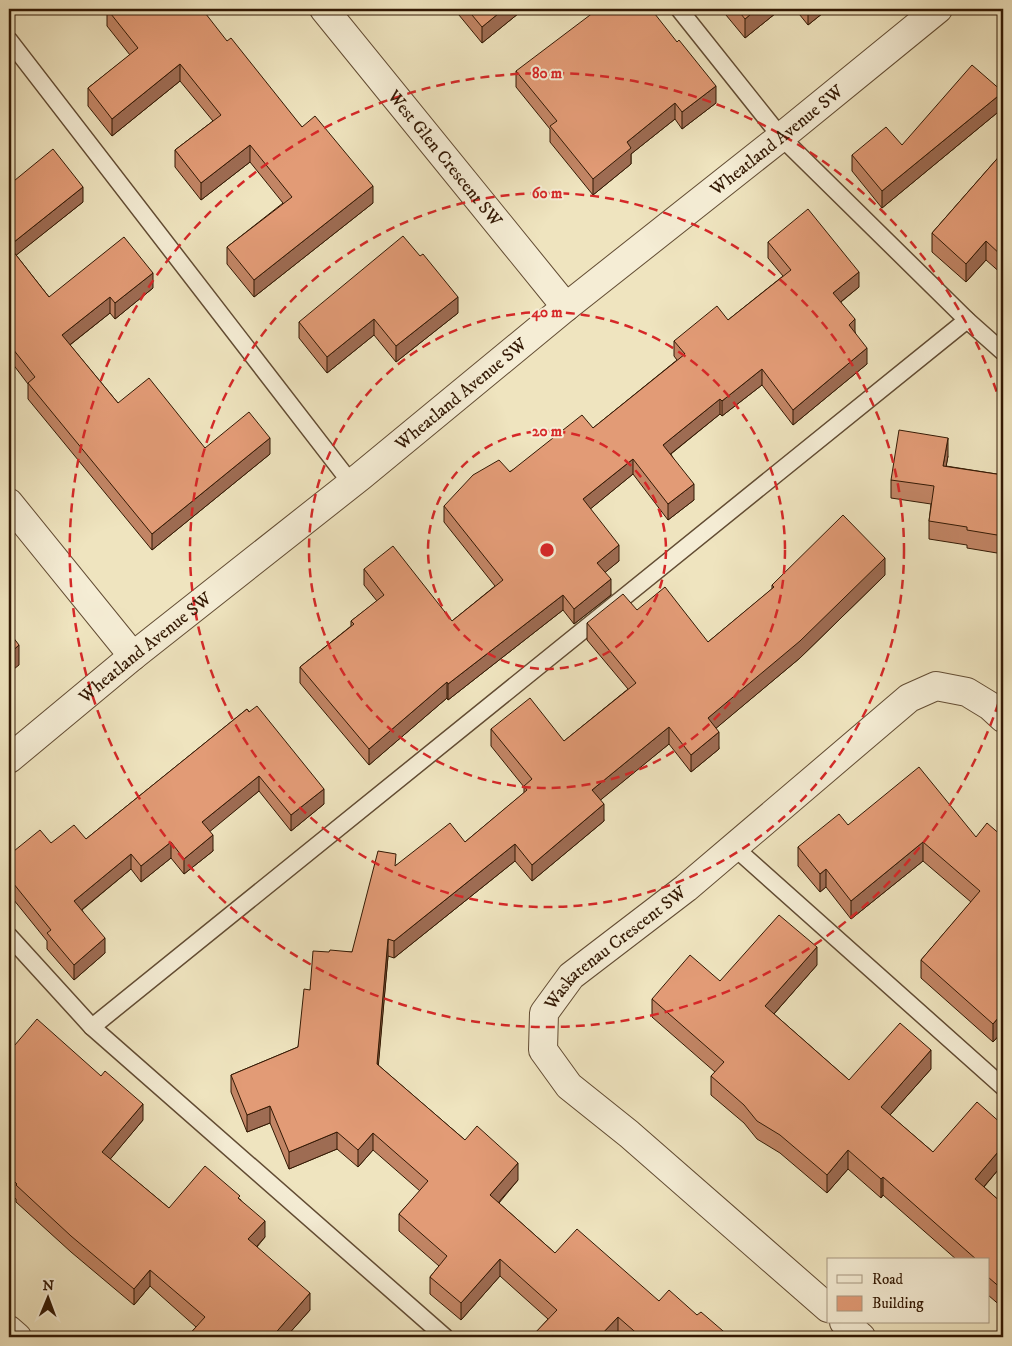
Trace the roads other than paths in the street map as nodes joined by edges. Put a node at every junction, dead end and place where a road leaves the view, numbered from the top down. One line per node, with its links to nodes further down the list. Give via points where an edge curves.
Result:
1 (324, 9): 6 (street, West Glen Crescent SW)
2 (679, 9): 5 (lane)
3 (938, 9): 5 (street, Wheatland Avenue SW)
4 (9, 40): 9 (lane)
5 (781, 137): 6 (street, Wheatland Avenue SW); 7 (lane)
6 (566, 307): 9 (street, Wheatland Avenue SW)
7 (967, 320): 8 (lane); 16 (lane)
8 (1003, 352)
9 (351, 483): 11 (street, Wheatland Avenue SW)
10 (9, 503): 11 (street)
11 (133, 656): 13 (street, Wheatland Avenue SW)
12 (1003, 718): 14 (street, Waskatenau Crescent SW, via 967,692 936,686 909,698)
13 (9, 759)
14 (734, 847): 17 (lane); 18 (street, Waskatenau Crescent SW, via 571,976 544,1013 543,1050 569,1086 629,1134)
15 (9, 936): 16 (lane)
16 (92, 1028): 22 (lane)
17 (1003, 1087)
18 (827, 1307)
19 (846, 1324): 23 (street)
20 (9, 1330): 21 (street)
21 (17, 1337)
22 (445, 1337)
23 (861, 1337)

